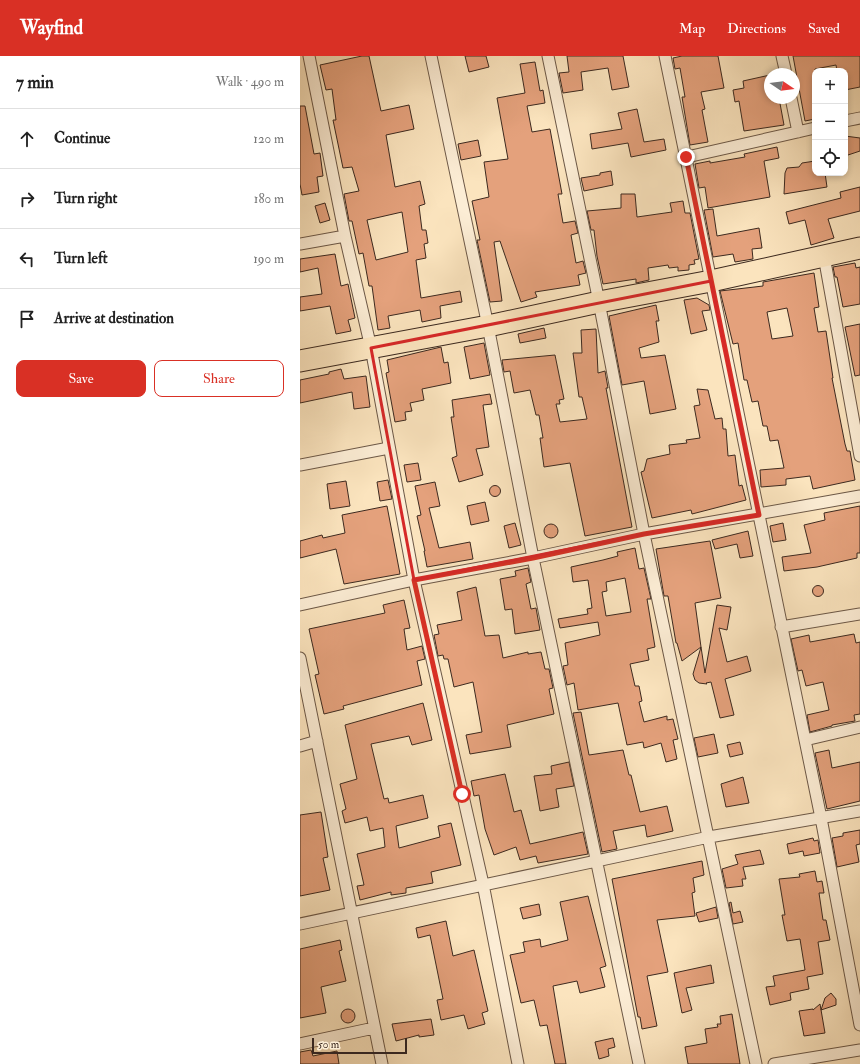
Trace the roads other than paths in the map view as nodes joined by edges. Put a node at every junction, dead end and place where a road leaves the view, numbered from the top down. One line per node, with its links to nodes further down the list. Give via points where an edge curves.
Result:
1 (309, 56): 13 (street)
2 (431, 56): 19 (street)
3 (548, 56): 18 (street)
4 (665, 56): 12 (street)
5 (782, 56): 6 (street)
6 (785, 68)
7 (792, 104): 11 (street)
8 (860, 118): 9 (street)
9 (848, 120)
10 (812, 129): 11 (street)
11 (798, 132): 12 (street)
12 (686, 157): 17 (street)
13 (345, 236): 14 (street); 20 (street)
14 (300, 244)
15 (860, 248): 16 (highway)
16 (824, 256): 17 (highway); 23 (street)
17 (710, 281): 18 (highway); 26 (street)
18 (599, 302): 19 (highway); 27 (street)
19 (488, 326): 20 (highway); 28 (street)
20 (371, 348): 21 (highway); 22 (street)
21 (300, 361)
22 (389, 448): 24 (street); 29 (street)
23 (860, 456)
24 (300, 465)
25 (860, 496): 26 (street)
26 (759, 515): 27 (street); 32 (street)
27 (644, 534): 28 (street); 40 (street)
28 (533, 558): 29 (street); 41 (street)
29 (414, 580): 30 (street); 42 (street)
30 (300, 605)
31 (860, 614): 32 (street)
32 (781, 627): 35 (street)
33 (300, 658): 36 (street)
34 (860, 727): 35 (street)
35 (805, 740): 39 (street)
36 (317, 742): 37 (street); 43 (street)
37 (300, 746)
38 (860, 811): 39 (street)
39 (821, 818): 40 (street); 45 (street)
40 (709, 837): 41 (street); 52 (street)
41 (596, 861): 42 (street); 51 (street)
42 (483, 884): 43 (street); 50 (street)
43 (351, 914): 44 (street); 46 (street)
44 (300, 924)
45 (860, 1025)
46 (374, 1028): 47 (street); 49 (street)
47 (300, 1044)
48 (860, 1050): 53 (street)
49 (382, 1064)
50 (518, 1064)
51 (639, 1064)
52 (756, 1064)
53 (774, 1064)

